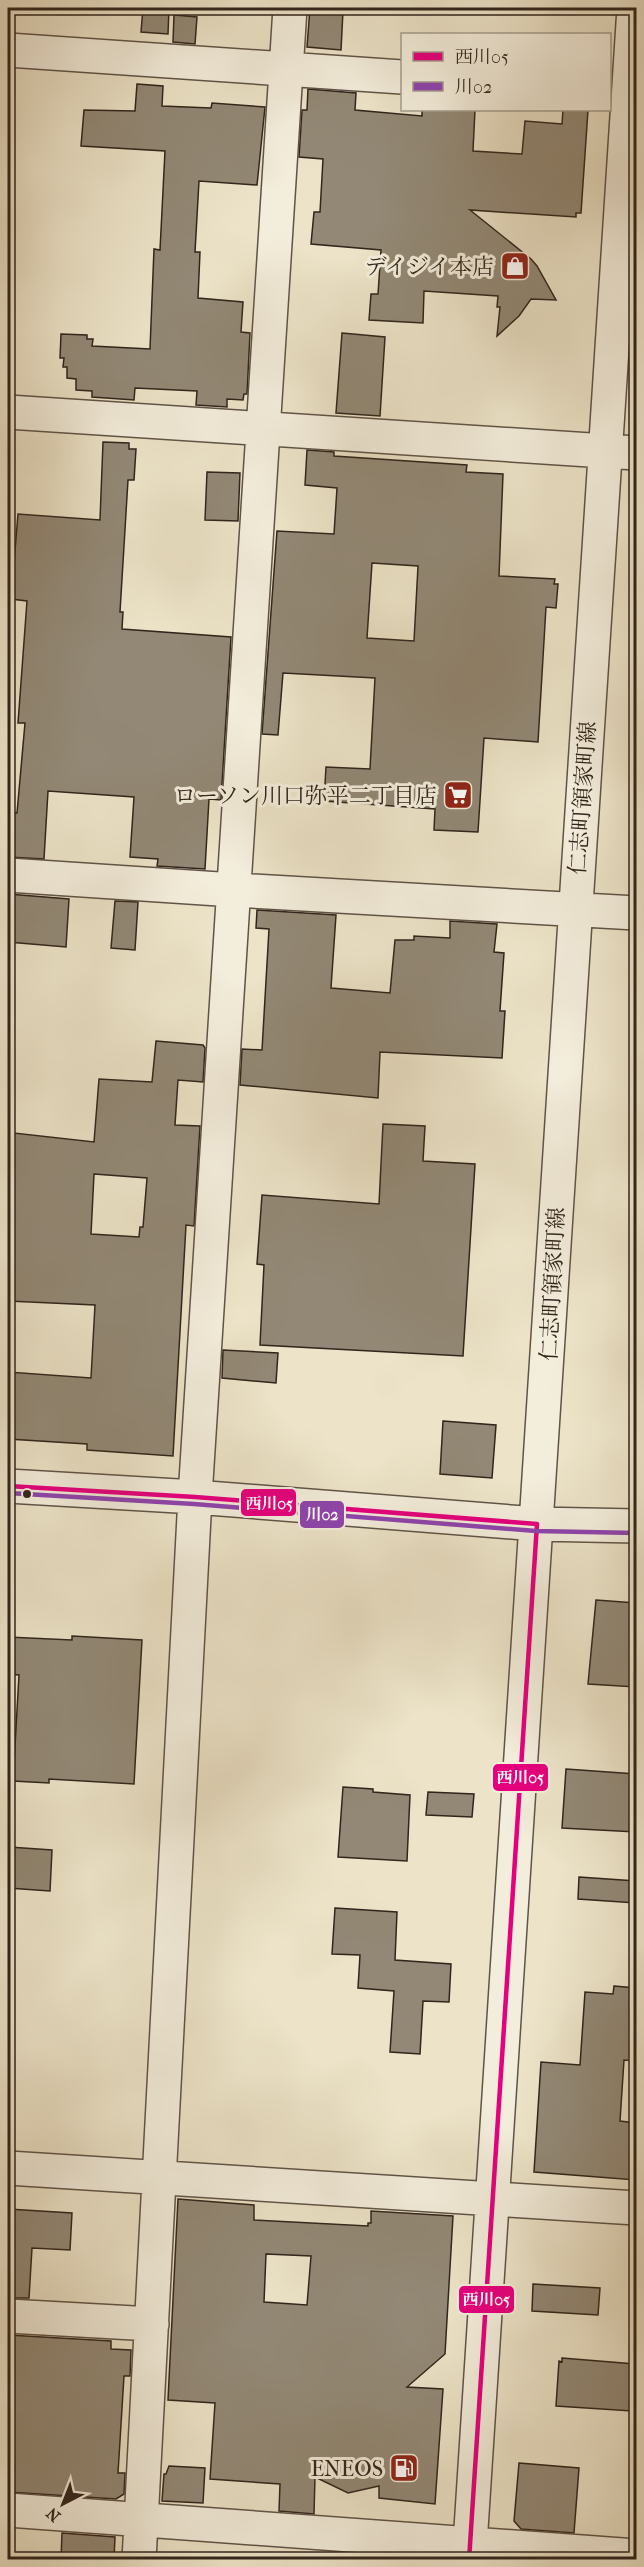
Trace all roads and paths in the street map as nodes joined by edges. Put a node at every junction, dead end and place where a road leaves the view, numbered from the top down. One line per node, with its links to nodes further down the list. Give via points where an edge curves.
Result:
1 (290, 8): 4 (street)
2 (634, 8): 6 (street, 仁志町領家町線)
3 (8, 50): 4 (street)
4 (286, 68): 5 (street); 8 (street)
5 (401, 77)
6 (619, 95): 9 (street, 仁志町領家町線)
7 (8, 412): 8 (street)
8 (262, 428): 9 (street); 11 (street)
9 (621, 452): 12 (street, 仁志町領家町線)
10 (8, 875): 11 (street)
11 (234, 891): 12 (street); 15 (street)
12 (575, 909): 13 (street); 16 (street, 仁志町領家町線)
13 (636, 913)
14 (8, 1486): 15 (street)
15 (195, 1497): 16 (street); 19 (street)
16 (537, 1524): 17 (street); 20 (street, 仁志町領家町線)
17 (636, 1526)
18 (8, 2168): 19 (street)
19 (158, 2178): 20 (street); 23 (street)
20 (493, 2200): 21 (street); 26 (street, 仁志町領家町線)
21 (636, 2208)
22 (8, 2316): 23 (street)
23 (153, 2324): 25 (street)
24 (8, 2510): 25 (street)
25 (142, 2521): 26 (street); 28 (street)
26 (470, 2551): 27 (street)
27 (636, 2556)
28 (139, 2559)

